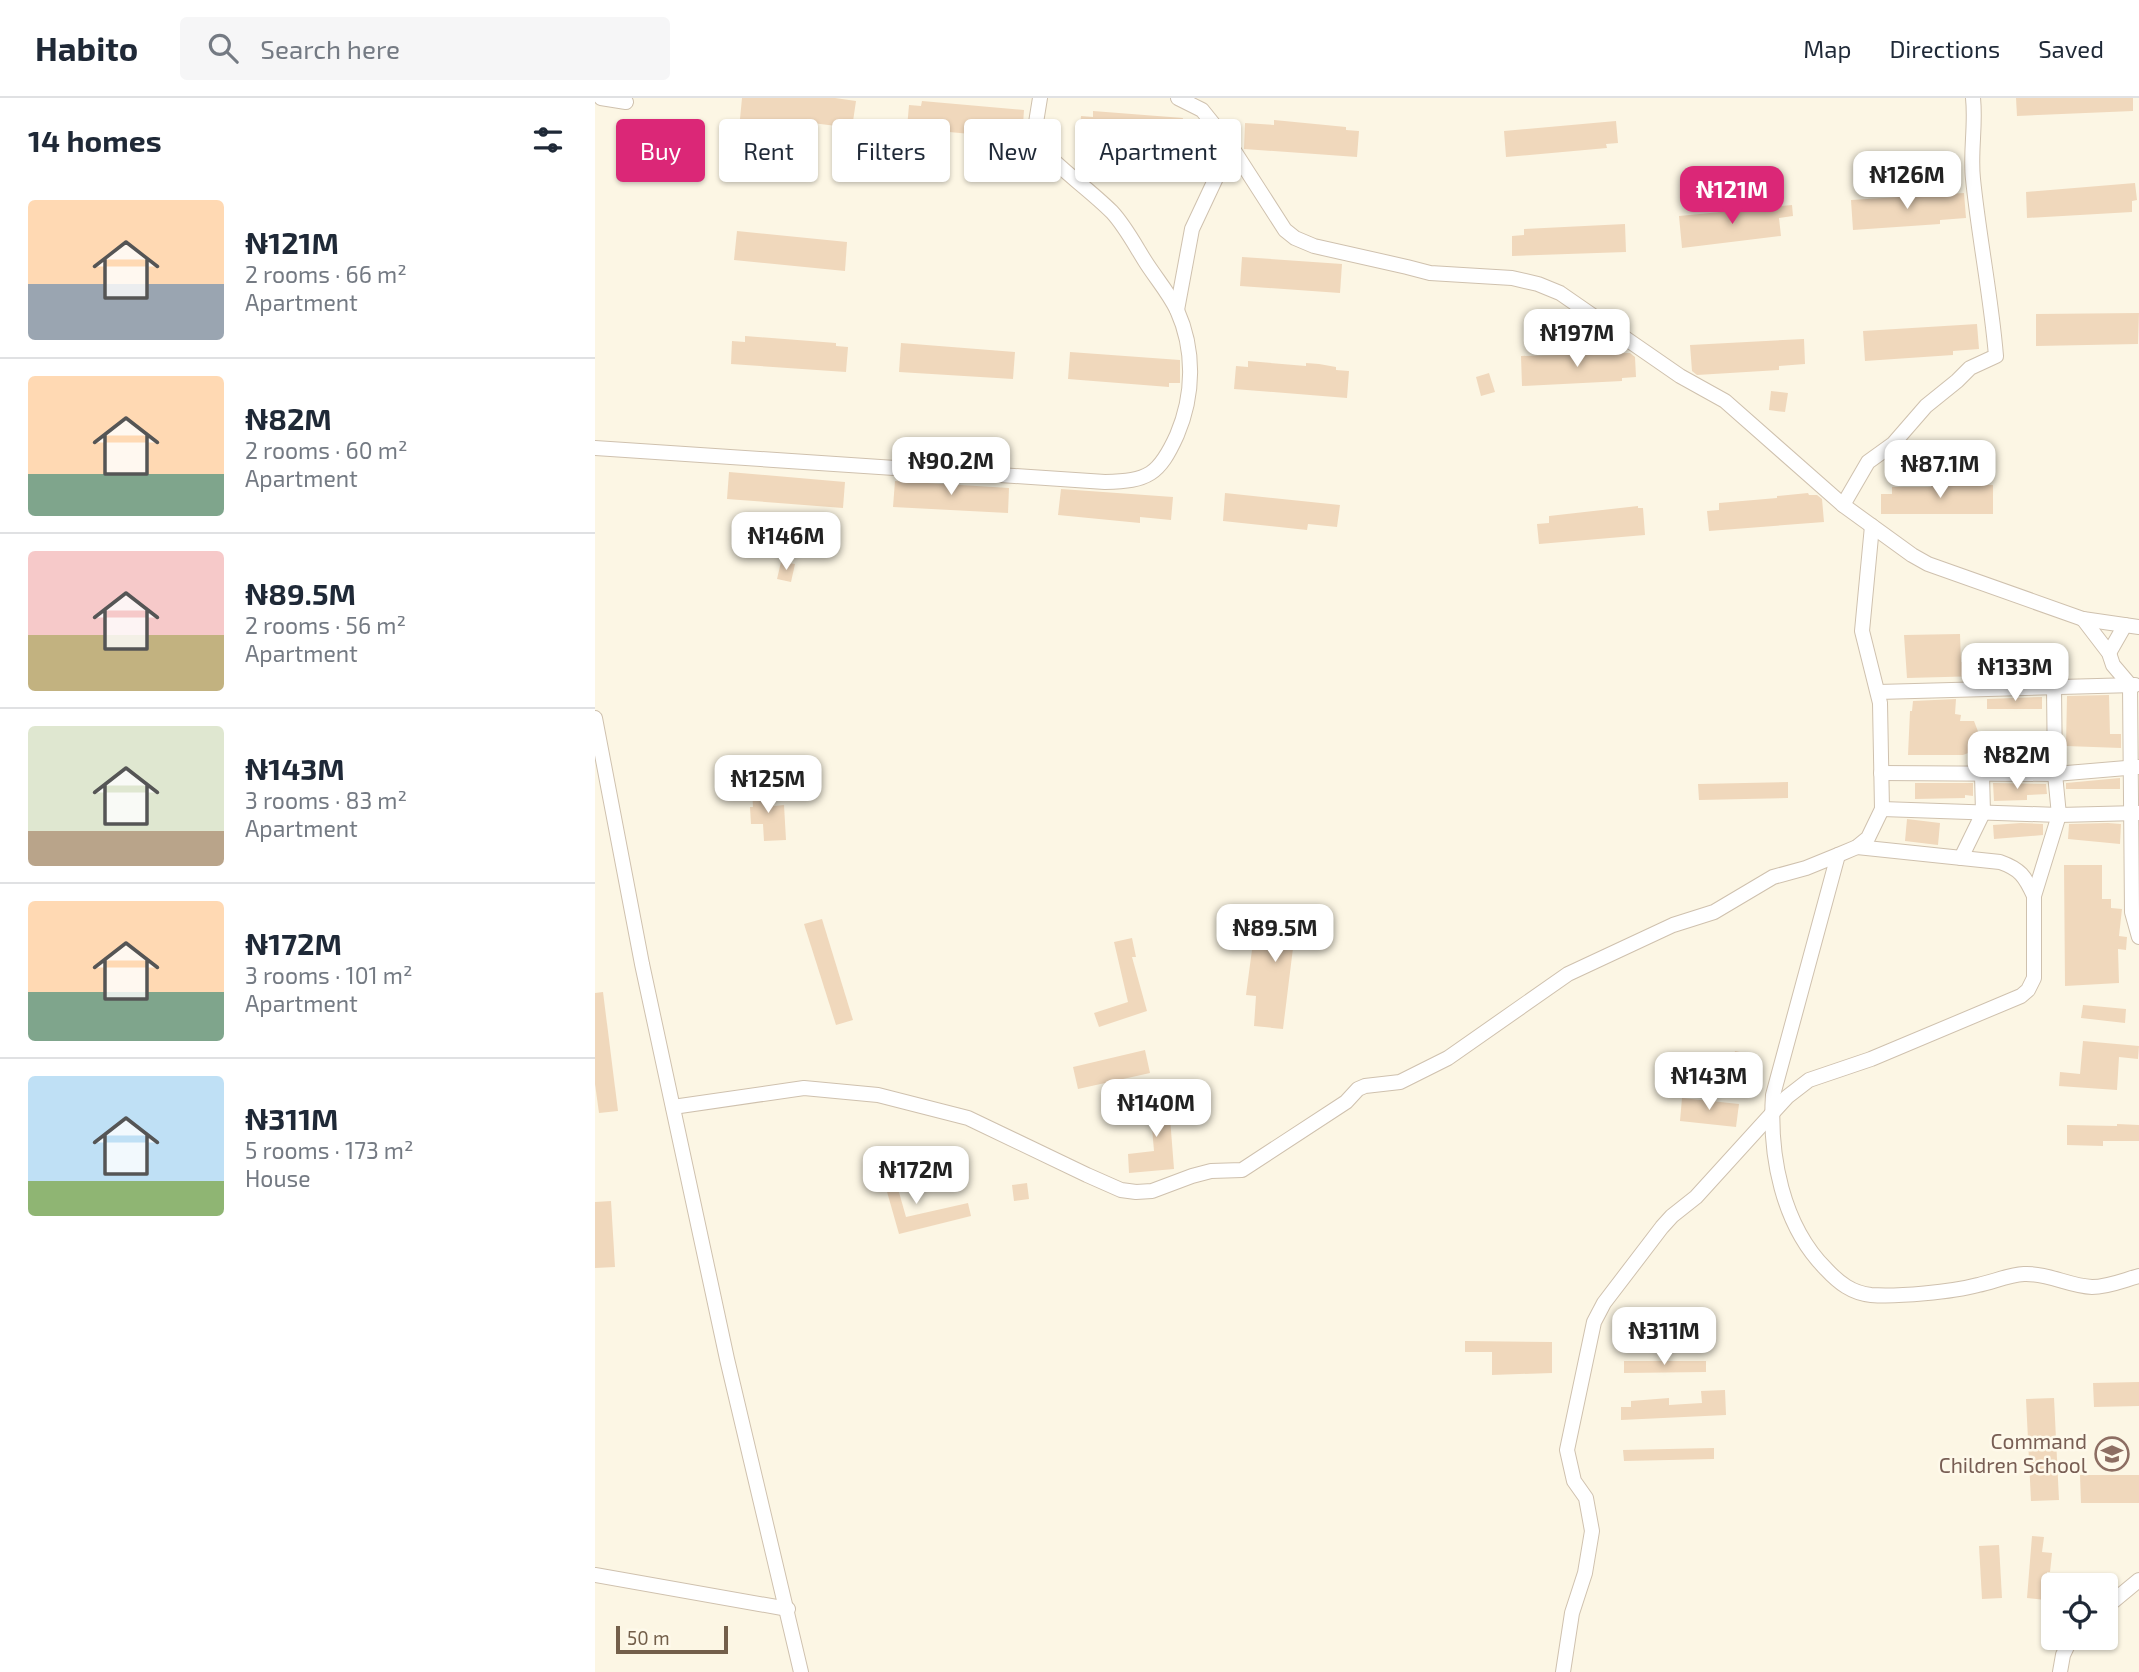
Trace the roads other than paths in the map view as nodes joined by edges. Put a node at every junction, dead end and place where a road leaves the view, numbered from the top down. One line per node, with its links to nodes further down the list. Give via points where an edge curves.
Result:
1 (601, 98): 5 (street)
2 (1040, 98): 9 (street, via 1034,135 1037,144 1118,219)
3 (1178, 98): 6 (street)
4 (1973, 98): 11 (street, via 1972,175 1996,356 1970,368 1868,462)
5 (626, 102)
6 (1209, 119)
7 (1241, 162): 11 (street, via 1285,230 1314,246 1430,272 1512,278 1560,293 1679,376 1725,401)
8 (1214, 182): 9 (street, via 1192,229)
9 (1177, 310): 10 (street, via 1190,362 1188,404 1169,454 1149,477 1105,482)
10 (595, 448)
11 (1843, 505): 12 (street)
12 (1872, 526): 13 (street, via 1928,564); 18 (street, via 1862,631)
13 (2083, 619): 14 (street); 15 (street)
14 (2132, 626): 15 (street)
15 (2109, 653): 16 (street, via 2113,665)
16 (2134, 685): 17 (street); 20 (street)
17 (2054, 688): 18 (street); 23 (street)
18 (1878, 692): 21 (street)
19 (595, 718): 33 (street)
20 (2134, 767): 23 (street); 26 (street)
21 (1881, 773): 22 (street); 24 (street)
22 (1982, 774): 23 (street); 25 (street)
23 (2055, 774): 27 (street)
24 (1882, 808): 25 (street); 28 (street, via 1868,838)
25 (1983, 813): 27 (street); 30 (street)
26 (2134, 813): 27 (street); 32 (street, via 2132,912)
27 (2059, 815): 31 (street)
28 (1857, 847): 29 (street); 30 (street)
29 (1839, 855): 33 (street, via 1773,877 1714,912 1673,925 1568,974 1448,1058 1400,1082 1358,1089 1346,1102 1242,1170 1211,1171 1152,1191 1121,1190 968,1118 878,1096 804,1088); 34 (street, via 1773,1095)
30 (1961, 858): 31 (street, via 2016,868)
31 (2034, 896): 34 (street, via 2034,978 2021,996 1809,1080)
32 (2139, 937)
33 (673, 1107): 39 (street, via 727,1359)
34 (1772, 1114): 35 (street, via 1774,1149 1789,1212 1817,1260 1852,1291 1900,1294 1976,1286 2025,1274 2094,1287); 42 (street, via 1723,1170 1662,1227 1594,1322 1567,1450 1574,1481 1586,1498 1592,1531)
35 (2139, 1276)
36 (595, 1575): 39 (street)
37 (2139, 1580): 38 (street)
38 (2118, 1597)
39 (788, 1609): 41 (street)
40 (2066, 1650): 43 (street)
41 (801, 1672)
42 (1563, 1672)
43 (2060, 1672)

